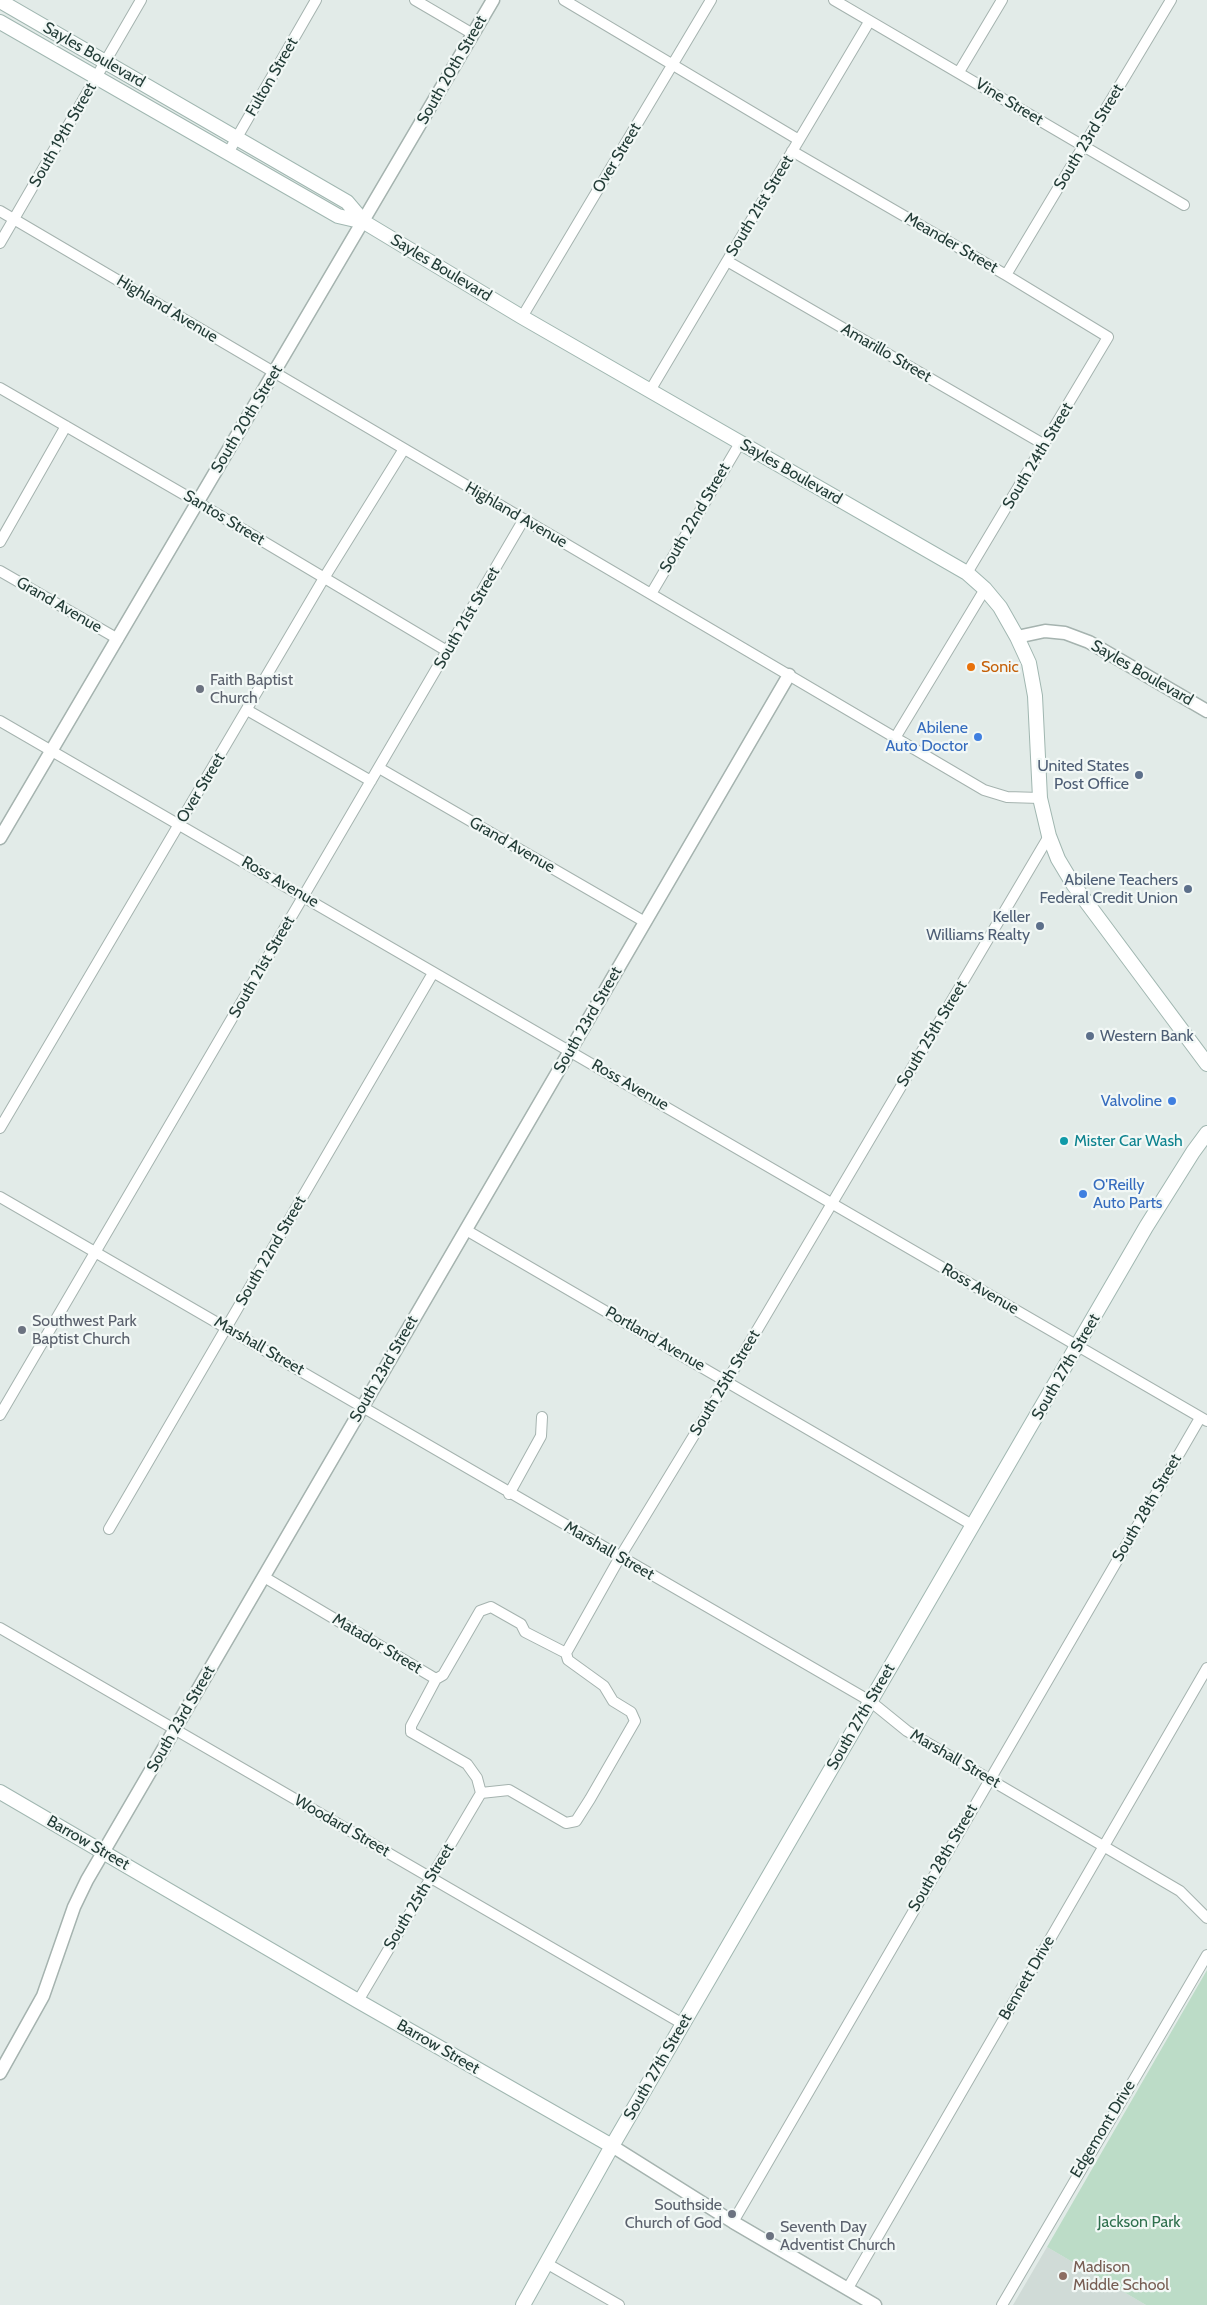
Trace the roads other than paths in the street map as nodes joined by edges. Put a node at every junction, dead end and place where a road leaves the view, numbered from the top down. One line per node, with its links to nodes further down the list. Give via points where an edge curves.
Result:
1 (141, 0): 14 (street, South 19th Street)
2 (316, 0): 18 (street, Fulton Street)
3 (415, 0): 13 (street)
4 (493, 0): 13 (street, South 20th Street)
5 (564, 0): 15 (street)
6 (711, 0): 15 (street, Over Street)
7 (834, 0): 12 (street, Vine Street)
8 (1002, 0): 16 (street)
9 (1172, 0): 20 (street, South 23rd Street)
10 (0, 1): 14 (main road, Sayles Boulevard)
11 (0, 22): 17 (main road, Sayles Boulevard)
12 (869, 22): 16 (street, Vine Street); 19 (street, South 21st Street)
13 (473, 34): 26 (street, South 20th Street)
14 (105, 62): 17 (street, South 19th Street); 18 (main road, Sayles Boulevard)
15 (673, 64): 19 (street); 30 (street, Over Street)
16 (959, 72): 20 (street, Vine Street)
17 (96, 77): 22 (main road, Sayles Boulevard); 25 (street, South 19th Street)
18 (237, 138): 22 (street, Fulton Street); 26 (main road, Sayles Boulevard, via 347,202)
19 (799, 140): 21 (street, South 21st Street)
20 (1083, 147): 23 (street, Vine Street); 29 (street, South 23rd Street)
21 (792, 151): 28 (street, South 21st Street); 29 (street, Meander Street)
22 (228, 153): 26 (main road, Sayles Boulevard, via 338,216)
23 (1184, 205)
24 (0, 211): 25 (street, Highland Avenue)
25 (14, 219): 27 (street, South 19th Street); 32 (street, Highland Avenue)
26 (364, 222): 30 (main road, Sayles Boulevard); 32 (street, South 20th Street)
27 (0, 243)
28 (728, 261): 34 (street, South 21st Street); 37 (street, Amarillo Street)
29 (1006, 275): 31 (street, Meander Street)
30 (522, 317): 34 (main road, Sayles Boulevard)
31 (1108, 338): 37 (street, South 24th Street)
32 (275, 372): 38 (street, Highland Avenue); 39 (street, South 20th Street)
33 (0, 388): 35 (street, Santos Street)
34 (651, 390): 36 (main road, Sayles Boulevard)
35 (66, 426): 39 (street, Santos Street); 41 (street)
36 (740, 443): 43 (main road, Sayles Boulevard); 46 (street, South 22nd Street)
37 (1045, 445): 43 (street, South 24th Street)
38 (404, 449): 40 (street, Highland Avenue); 44 (street, Over Street)
39 (198, 502): 44 (street, Santos Street); 48 (street, South 20th Street)
40 (524, 519): 46 (street, Highland Avenue); 49 (street, South 21st Street)
41 (0, 542)
42 (0, 572): 48 (street, Grand Avenue)
43 (967, 573): 45 (main road, Sayles Boulevard)
44 (324, 578): 49 (street, Santos Street); 51 (street, Over Street)
45 (985, 589): 47 (main road, Sayles Boulevard); 54 (street)
46 (651, 594): 50 (street, Highland Avenue)
47 (1017, 637): 52 (street, Sayles Boulevard, via 1045,631 1065,633 1089,642); 58 (main road, via 1029,662 1034,696)
48 (118, 639): 55 (street, South 20th Street)
49 (447, 651): 56 (street, South 21st Street)
50 (789, 675): 54 (street, Highland Avenue); 63 (street, South 23rd Street)
51 (247, 710): 57 (street); 59 (street, Over Street)
52 (1207, 711)
53 (0, 721): 55 (street, Ross Avenue)
54 (895, 738): 58 (street, Highland Avenue, via 984,790 1006,797)
55 (51, 750): 59 (street, Ross Avenue); 61 (street, South 20th Street)
56 (379, 768): 57 (street, South 21st Street); 63 (street, Grand Avenue)
57 (371, 781): 62 (street, South 21st Street)
58 (1040, 798): 60 (main road)
59 (180, 825): 62 (street, Ross Avenue); 67 (street, Over Street)
60 (1049, 836): 66 (main road, via 1073,884); 72 (street, South 25th Street)
61 (0, 838)
62 (304, 896): 64 (street, Ross Avenue); 74 (street, South 21st Street)
63 (645, 922): 65 (street, South 23rd Street)
64 (433, 973): 65 (street, Ross Avenue); 75 (street, South 22nd Street)
65 (570, 1050): 72 (street, Ross Avenue); 73 (street, South 23rd Street)
66 (1207, 1064)
67 (0, 1128)
68 (1207, 1133): 70 (main road, South 27th Street)
69 (1207, 1144): 70 (main road)
70 (1193, 1152): 76 (main road, South 27th Street)
71 (0, 1197): 74 (street, Marshall Street)
72 (832, 1202): 76 (street, Ross Avenue); 77 (street, South 25th Street)
73 (466, 1230): 77 (street, Portland Avenue); 78 (street, South 23rd Street)
74 (96, 1252): 75 (street, Marshall Street); 79 (street, South 21st Street)
75 (226, 1327): 78 (street, Marshall Street); 84 (street, South 22nd Street)
76 (1077, 1346): 81 (street, Ross Avenue); 83 (main road, South 27th Street)
77 (727, 1381): 83 (street, Portland Avenue); 85 (street, South 25th Street)
78 (363, 1407): 82 (street, Marshall Street); 86 (street, South 23rd Street)
79 (0, 1415)
80 (542, 1417): 82 (street, via 541,1436)
81 (1203, 1419): 93 (street, South 28th Street)
82 (509, 1494): 85 (street, Marshall Street)
83 (974, 1526): 91 (main road, South 27th Street)
84 (109, 1529)
85 (620, 1557): 88 (street, South 25th Street); 91 (street, Marshall Street)
86 (264, 1577): 90 (street, Matador Street); 92 (street, South 23rd Street)
87 (0, 1628): 92 (street, Woodard Street)
88 (566, 1653): 90 (street, Matador Street, via 525,1632 521,1624 491,1607 480,1611 443,1674); 95 (street, via 568,1660 604,1686 613,1701 631,1712 635,1721 590,1800 576,1821 566,1823 509,1790)
89 (1207, 1668): 96 (street, Bennett Drive)
90 (436, 1679): 95 (street, via 411,1726 411,1732 467,1764 477,1778)
91 (870, 1701): 93 (street, Marshall Street, via 907,1732); 102 (main road, South 27th Street)
92 (175, 1729): 97 (street, South 23rd Street); 98 (street, Woodard Street)
93 (989, 1778): 96 (street, Marshall Street); 105 (street, South 28th Street)
94 (0, 1792): 97 (main road, Barrow Street)
95 (481, 1794): 98 (street, South 25th Street)
96 (1104, 1846): 99 (street, Marshall Street, via 1180,1891); 107 (street, Bennett Drive)
97 (103, 1852): 101 (main road, Barrow Street); 103 (street, South 23rd Street, via 74,1907 43,1996)
98 (430, 1878): 101 (street, South 25th Street); 102 (street, Woodard Street)
99 (1207, 1918)
100 (1207, 1955): 111 (street, Edgemont Drive)
101 (358, 2001): 104 (main road, Barrow Street)
102 (683, 2024): 104 (main road, South 27th Street)
103 (0, 2073)
104 (612, 2146): 105 (street, Barrow Street); 106 (main road, South 27th Street)
105 (733, 2222): 107 (street, Barrow Street)
106 (546, 2263): 108 (main road, South 27th Street); 109 (street)
107 (848, 2288): 110 (street, Barrow Street)
108 (523, 2305)
109 (619, 2305)
110 (875, 2305)
111 (1002, 2305)

